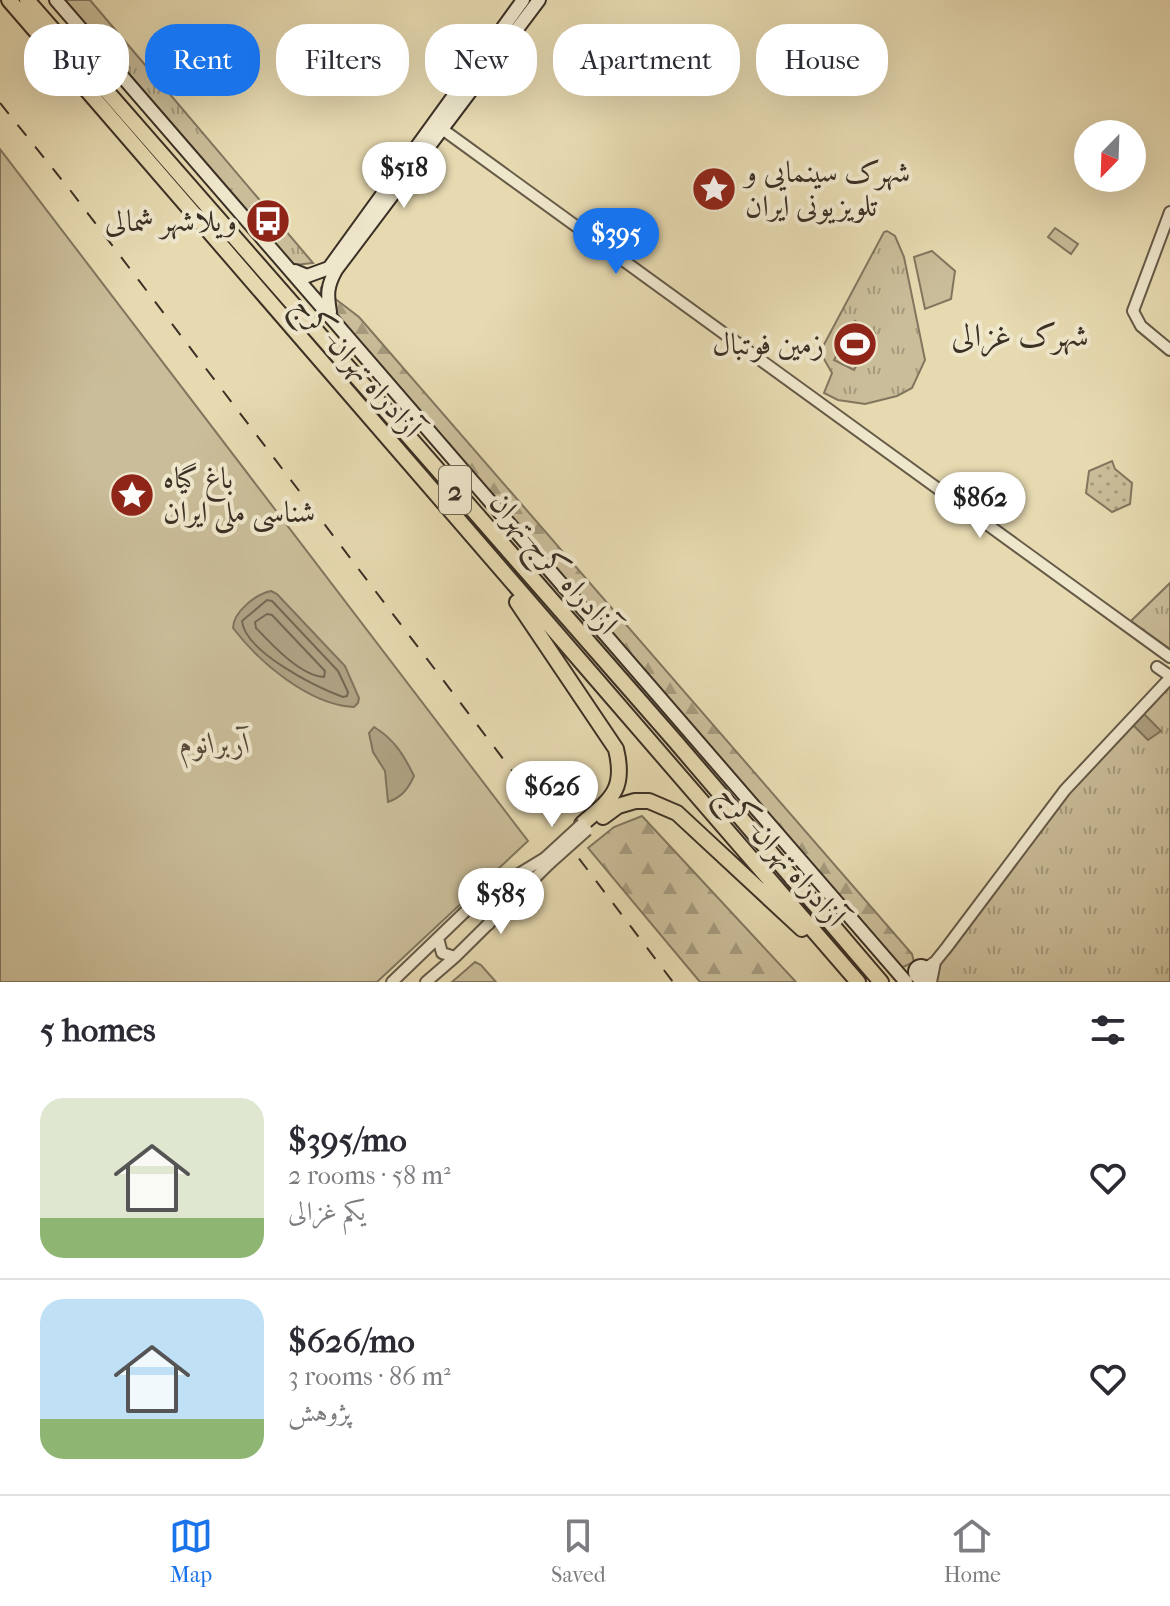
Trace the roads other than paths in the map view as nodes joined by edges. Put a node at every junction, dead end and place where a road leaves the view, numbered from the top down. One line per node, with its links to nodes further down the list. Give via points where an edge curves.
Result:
1 (9, 0): 12 (highway, آزادراه تهران-کرج / 2)
2 (27, 0): 27 (highway, آزادراه کرج-تهران / 2)
3 (56, 0): 8 (main road)
4 (523, 0): 6 (main road)
5 (539, 0): 6 (main road)
6 (438, 125): 9 (main road); 13 (street)
7 (1170, 212): 11 (street, via 1133,311 1141,326)
8 (289, 268): 9 (main road, via 307,276); 10 (main road)
9 (332, 269): 10 (main road)
10 (330, 316): 23 (main road)
11 (1170, 350)
12 (489, 558): 16 (highway, via 616,749 621,770 615,795); 21 (highway, آزادراه تهران-کرج / 2)
13 (1170, 657)
14 (1157, 667): 15 (street)
15 (1170, 677): 23 (street, via 1065,790)
16 (585, 827): 17 (street, bridge); 21 (highway, via 635,801 663,806 677,813 805,933)
17 (548, 861): 18 (street); 19 (street)
18 (471, 906): 19 (street, via 488,908); 20 (street)
19 (489, 924): 22 (street)
20 (438, 938): 22 (street, via 442,953); 24 (street)
21 (830, 949): 26 (highway, آزادراه تهران-کرج / 2)
22 (455, 957): 25 (street)
23 (919, 976)
24 (392, 982)
25 (426, 982)
26 (858, 982)
27 (881, 982)

